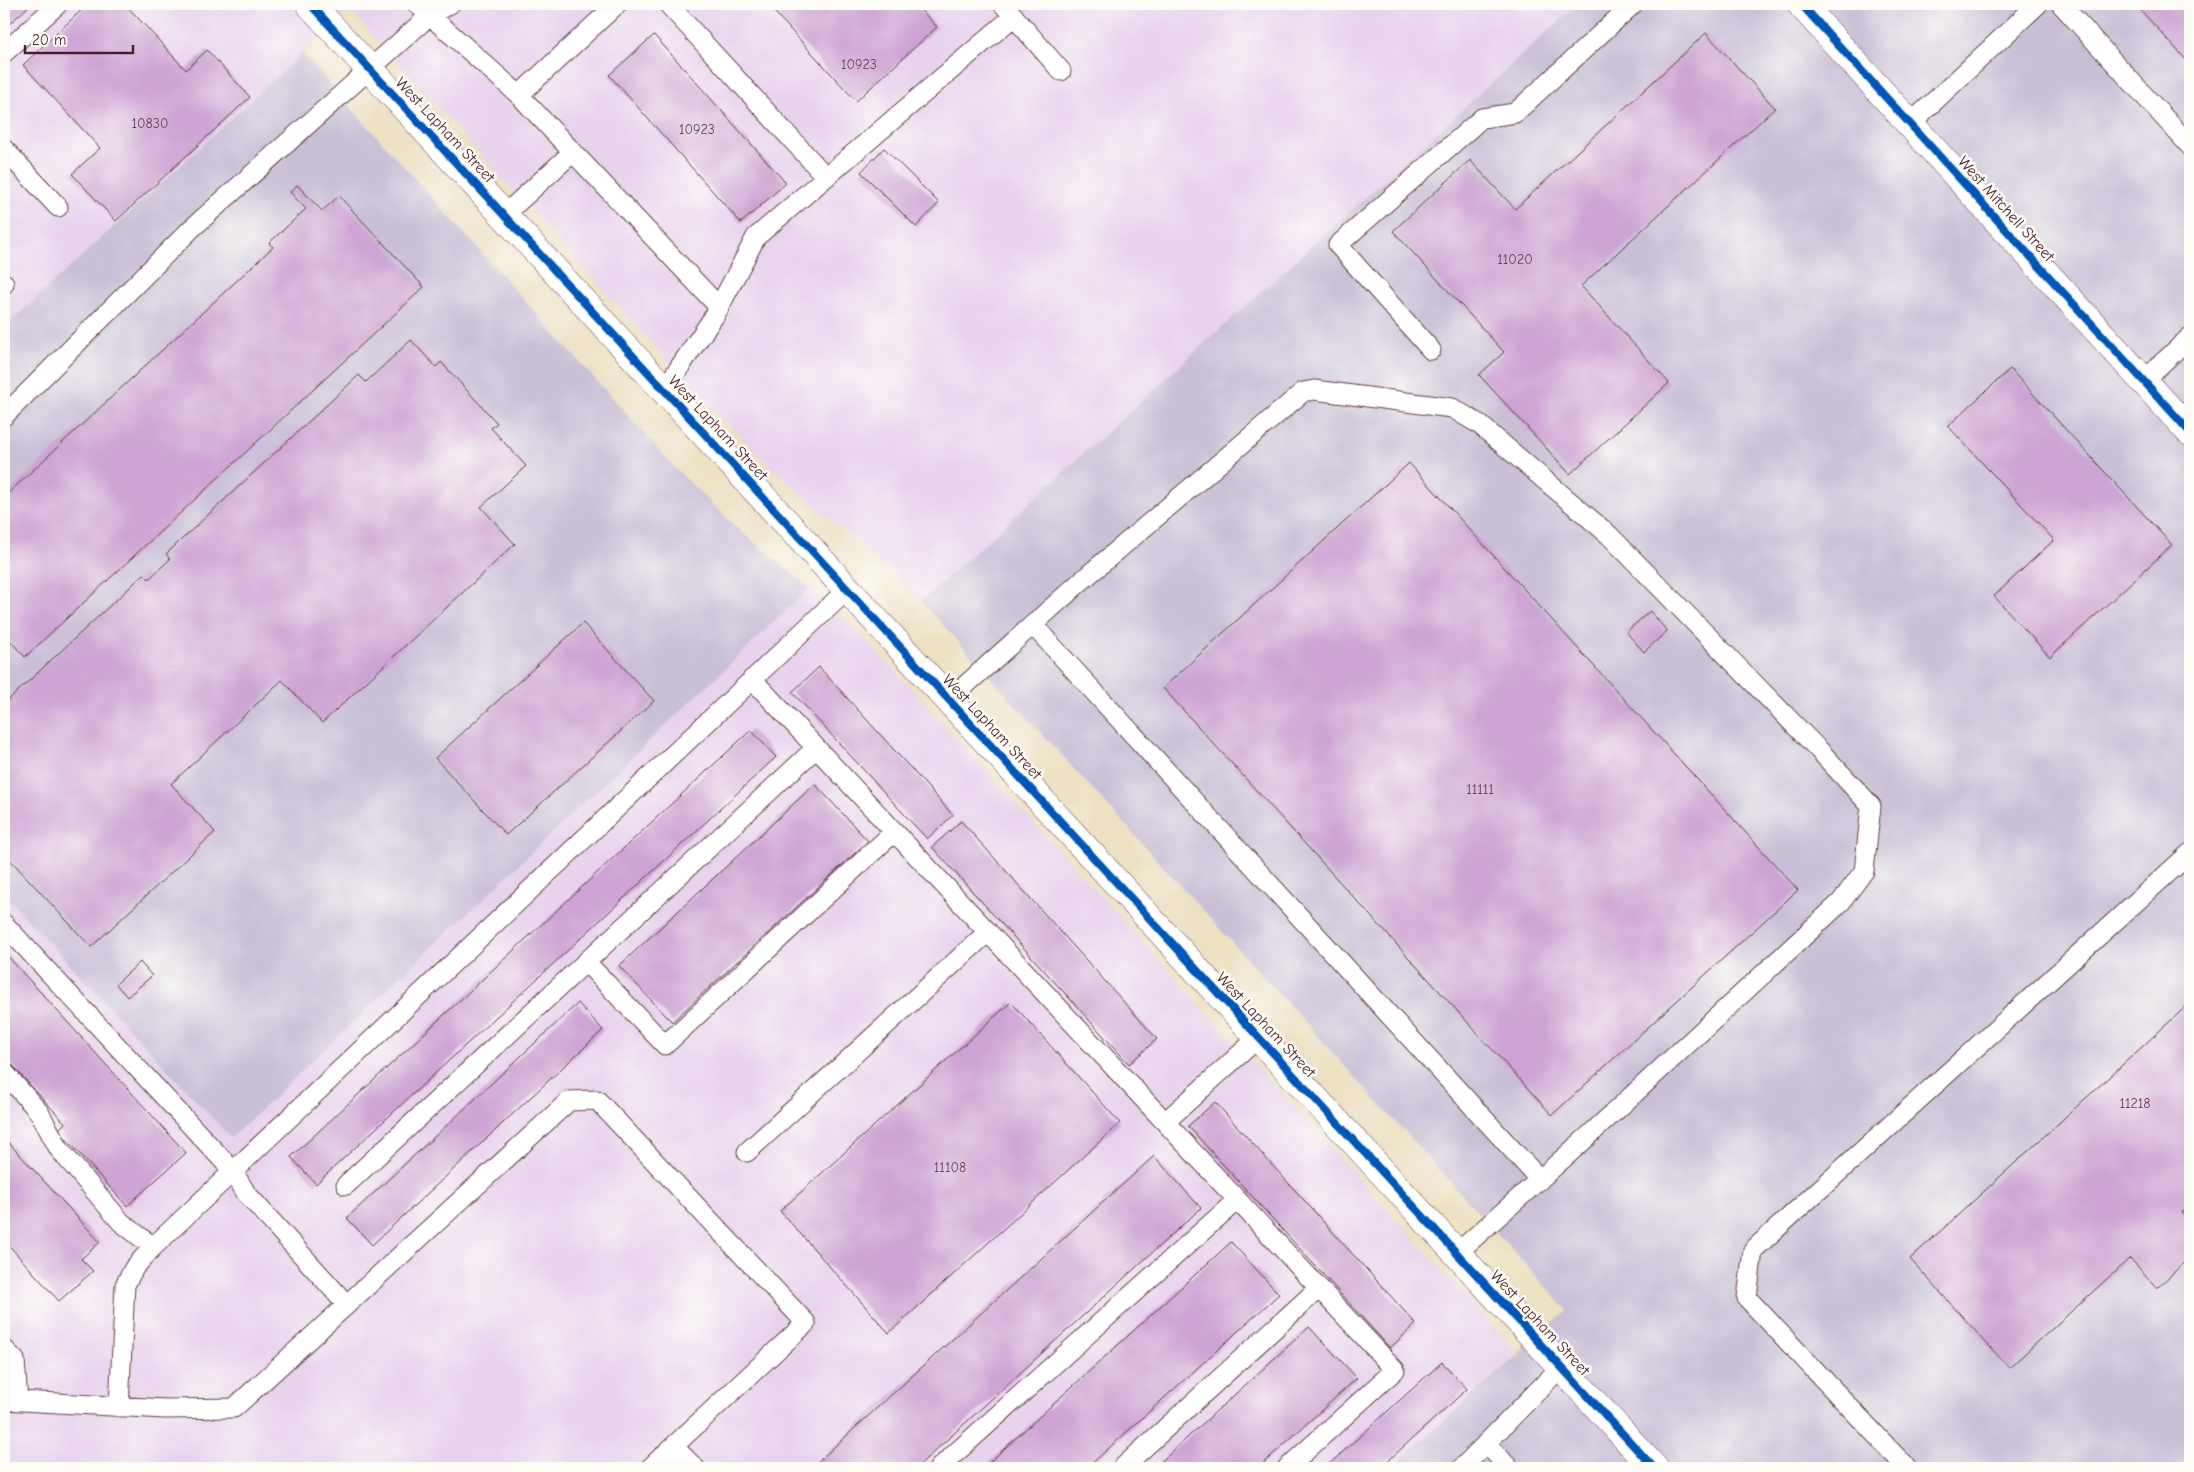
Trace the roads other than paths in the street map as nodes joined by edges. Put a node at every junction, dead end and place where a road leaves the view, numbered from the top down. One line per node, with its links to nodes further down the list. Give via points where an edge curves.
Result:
1 (58, 4): 12 (lane)
2 (310, 4): 13 (street, West Lapham Street)
3 (450, 4): 10 (lane)
4 (617, 4): 15 (lane)
5 (668, 4): 20 (lane)
6 (1633, 4): 25 (lane, via 1515,113 1482,118 1338,245)
7 (1801, 4): 16 (street, West Mitchell Street)
8 (2038, 4): 16 (lane)
9 (2061, 4): 17 (lane)
10 (423, 10): 13 (lane); 15 (lane)
11 (1008, 10): 14 (lane); 20 (lane)
12 (4, 53)
13 (369, 68): 22 (street, West Lapham Street); 28 (lane, via 190,230)
14 (1061, 71)
15 (519, 95): 19 (lane)
16 (1910, 124): 26 (street, West Mitchell Street)
17 (2190, 146)
18 (4, 149): 21 (lane)
19 (573, 152): 22 (lane); 23 (lane)
20 (826, 177): 23 (lane, via 756,237)
21 (58, 207)
22 (504, 215): 27 (street, West Lapham Street)
23 (719, 308): 27 (lane)
24 (2190, 337): 26 (lane)
25 (1431, 350)
26 (2143, 381): 29 (street, West Mitchell Street)
27 (664, 390): 30 (street, West Lapham Street)
28 (4, 416)
29 (2190, 432)
30 (848, 589): 32 (lane); 33 (street, West Lapham Street)
31 (1033, 625): 33 (lane); 45 (lane); 45 (lane, via 1303,392 1314,390 1452,408 1479,424 1610,535 1871,806 1864,871 1841,902)
32 (752, 679): 34 (lane); 44 (lane)
33 (950, 700): 40 (street, West Lapham Street)
34 (816, 748): 35 (lane); 39 (lane)
35 (894, 832): 38 (lane); 39 (lane, via 665,1045)
36 (2190, 853): 66 (lane, via 1753,1250 1747,1298)
37 (4, 924): 44 (lane)
38 (988, 932): 42 (lane); 43 (lane)
39 (586, 962): 46 (lane)
40 (1259, 1037): 42 (lane); 49 (street, West Lapham Street)
41 (4, 1072): 48 (lane, via 39,1112 59,1149 121,1222)
42 (1165, 1122): 47 (lane)
43 (747, 1152)
44 (233, 1171): 48 (lane); 51 (lane, via 246,1193)
45 (1540, 1180): 49 (lane)
46 (346, 1185)
47 (1237, 1200): 50 (lane); 60 (lane)
48 (152, 1247): 55 (lane, via 134,1268 125,1285)
49 (1457, 1254): 53 (street, West Lapham Street)
50 (1319, 1288): 61 (lane); 62 (lane, via 1395,1370)
51 (347, 1305): 55 (lane, via 234,1408); 57 (lane, via 570,1101 597,1100 806,1323)
52 (4, 1349): 54 (lane, via 15,1360)
53 (1561, 1366): 56 (lane); 65 (street, West Lapham Street)
54 (11, 1401): 55 (lane)
55 (119, 1407)
56 (1486, 1444): 63 (lane); 64 (lane)
57 (674, 1446): 58 (lane); 59 (lane)
58 (650, 1468)
59 (695, 1468)
60 (939, 1468)
61 (1122, 1468)
62 (1287, 1468)
63 (1462, 1468)
64 (1509, 1468)
65 (1654, 1468)
66 (1907, 1468)

